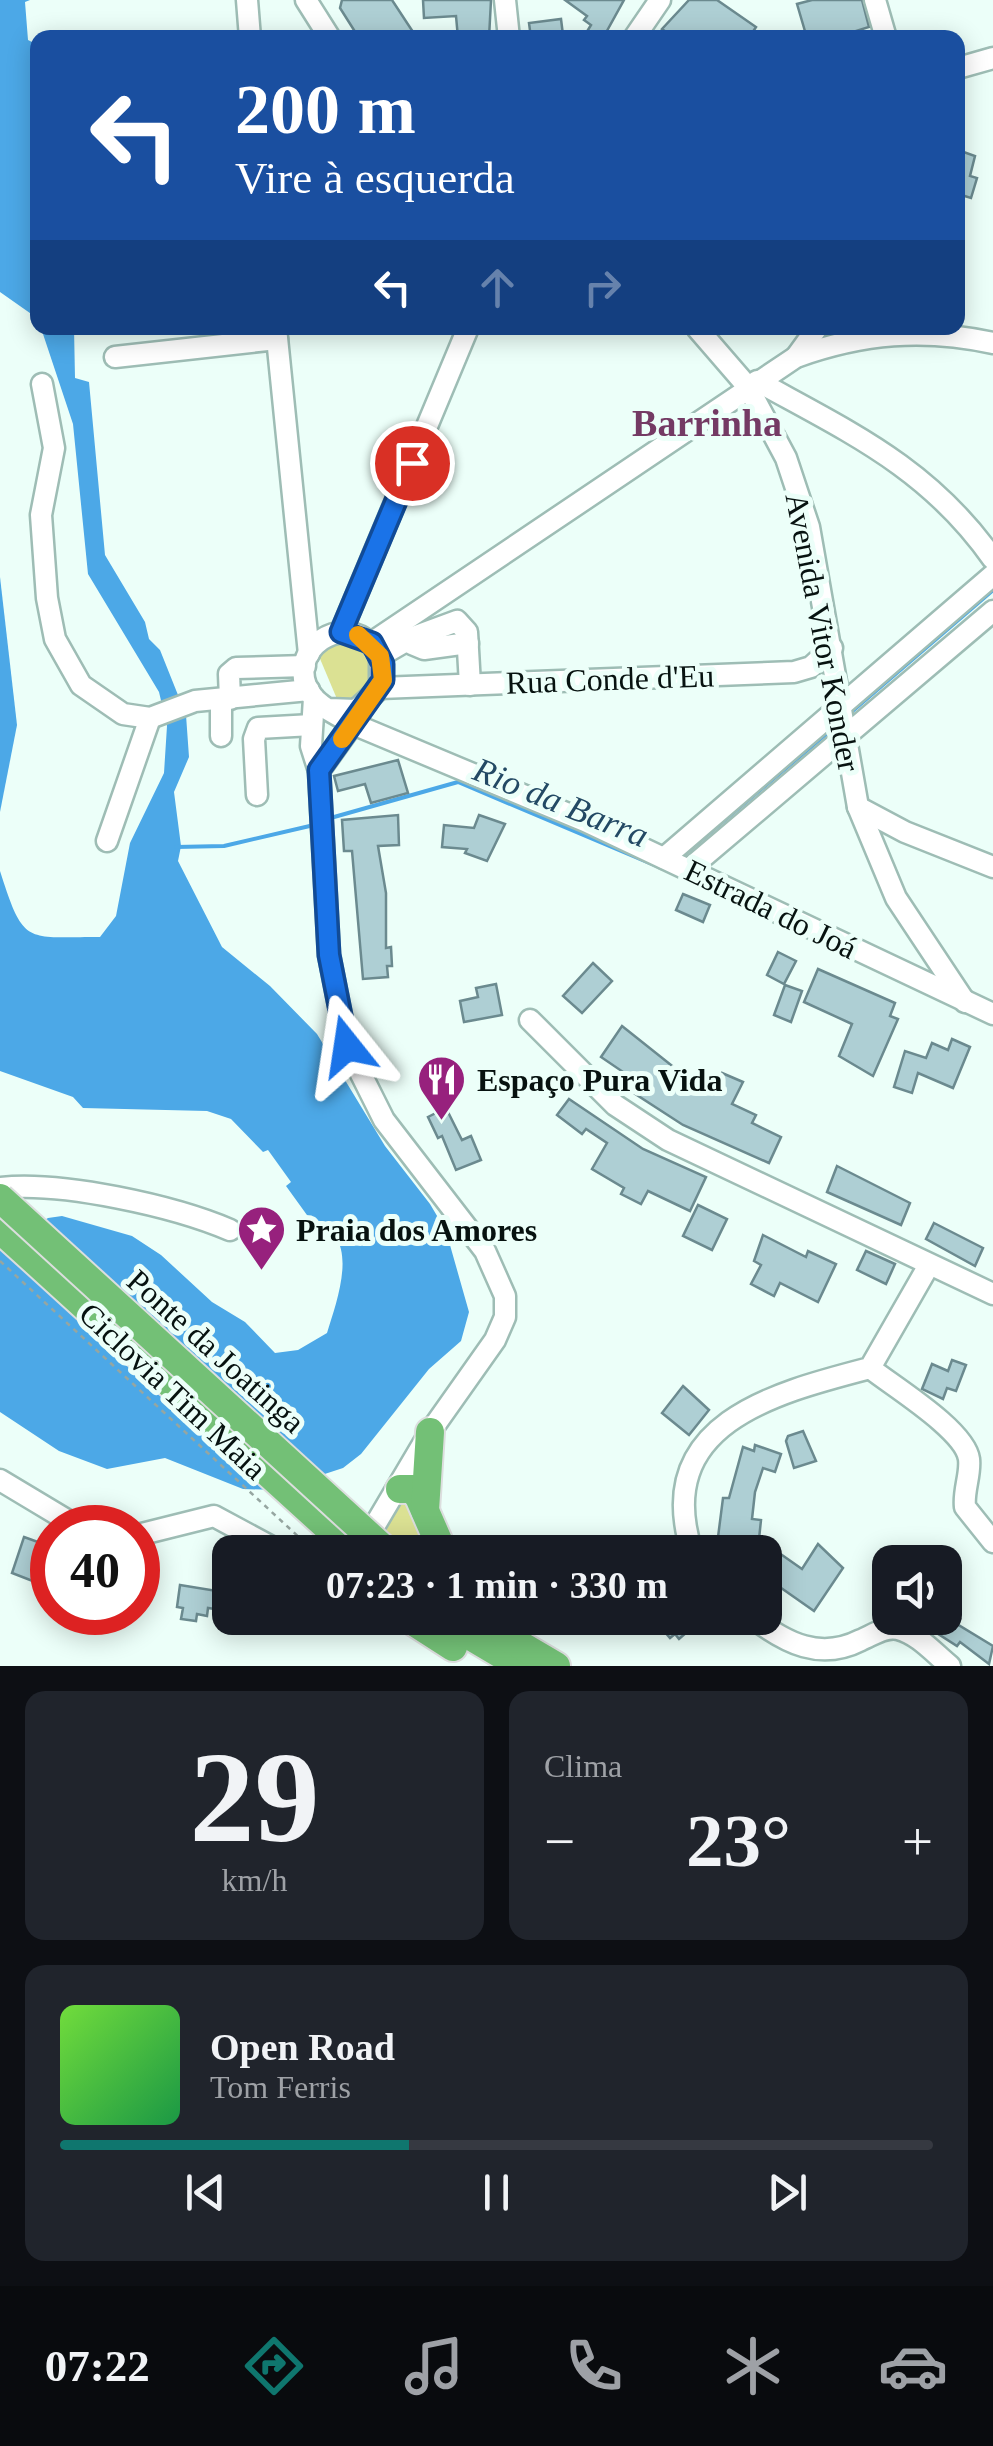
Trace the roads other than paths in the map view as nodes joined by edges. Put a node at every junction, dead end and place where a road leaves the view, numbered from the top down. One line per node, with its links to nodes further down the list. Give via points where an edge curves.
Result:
1 (247, 0): 6 (street)
2 (306, 0): 7 (street)
3 (505, 0): 8 (street)
4 (660, 0): 9 (street)
5 (875, 0): 10 (street)
6 (249, 30)
7 (325, 30)
8 (507, 30)
9 (639, 30)
10 (884, 30)
11 (993, 58): 12 (street)
12 (965, 66)
13 (264, 335): 21 (street)
14 (277, 335): 31 (street)
15 (465, 335): 28 (street)
16 (704, 335): 24 (street, Avenida Vitor Konder)
17 (812, 335): 22 (street)
18 (868, 335): 22 (street)
19 (902, 335): 20 (street)
20 (993, 343)
21 (115, 357)
22 (796, 358): 24 (street)
23 (42, 384): 37 (street, via 54,448 41,545 54,638 82,685 123,714)
24 (752, 384): 25 (street, via 913,470); 29 (street, Avenida Vitor Konder, via 809,527); 30 (street)
25 (993, 558)
26 (993, 575): 38 (street)
27 (993, 611): 38 (street)
28 (341, 632): 30 (street); 31 (street, via 322,639)
29 (832, 648): 32 (street, Rua Conde d'Eu, via 812,667 794,672); 38 (street, Avenida Vitor Konder)
30 (376, 650): 32 (street, via 457,621 466,627); 33 (street)
31 (307, 660): 34 (street, via 236,668); 35 (street)
32 (470, 685): 33 (street, Rua Conde d'Eu)
33 (380, 688): 36 (street)
34 (226, 699): 35 (street); 37 (street, via 195,701); 39 (street)
35 (317, 699): 36 (street); 40 (street)
36 (359, 715): 41 (street); 46 (street, Estrada do Joá)
37 (156, 717): 45 (street)
38 (841, 723): 44 (street, Avenida Vitor Konder); 46 (street)
39 (222, 736)
40 (311, 736): 41 (street); 42 (street); 43 (street, via 258,728)
41 (333, 750): 42 (street)
42 (319, 770): 61 (street, via 332,983 347,1046 384,1120 486,1251 503,1285 501,1330)
43 (257, 795)
44 (858, 806): 47 (street); 48 (street, Avenida Vitor Konder, via 884,876)
45 (107, 840)
46 (677, 864): 49 (street, Estrada do Joá)
47 (993, 868)
48 (926, 948): 49 (street, via 921,971); 50 (street, Avenida Vitor Konder)
49 (902, 974): 50 (street, Estrada do Joá)
50 (965, 1002): 51 (street, Estrada do Joá)
51 (993, 1014)
52 (530, 1020): 58 (street, via 615,1105 668,1140)
53 (0, 1188): 56 (street, via 82,1193 200,1217)
54 (0, 1198): 70 (highway, Ponte da Joatinga, bridge)
55 (0, 1230): 69 (highway, Ponte da Joatinga)
56 (230, 1230)
57 (0, 1250): 68 (highway)
58 (929, 1265): 59 (street); 60 (street)
59 (993, 1294)
60 (870, 1368): 73 (street, via 756,1402 724,1424 696,1455 683,1490); 74 (street, via 966,1449 965,1506)
61 (430, 1432): 63 (street); 65 (highway)
62 (0, 1480): 64 (street)
63 (400, 1489): 65 (highway, via 415,1491); 71 (street)
64 (42, 1505)
65 (425, 1512): 72 (highway)
66 (160, 1530): 67 (street, via 214,1516)
67 (249, 1535)
68 (311, 1535)
69 (336, 1535)
70 (373, 1535)
71 (384, 1535)
72 (435, 1535)
73 (686, 1535)
74 (993, 1542)
75 (435, 1635): 80 (highway)
76 (468, 1635): 81 (highway)
77 (504, 1635): 82 (highway)
78 (521, 1635): 83 (highway)
79 (779, 1635): 84 (street, via 822,1651 887,1628 902,1630)
80 (484, 1666)
81 (520, 1666)
82 (556, 1666)
83 (568, 1666)
84 (950, 1666)

